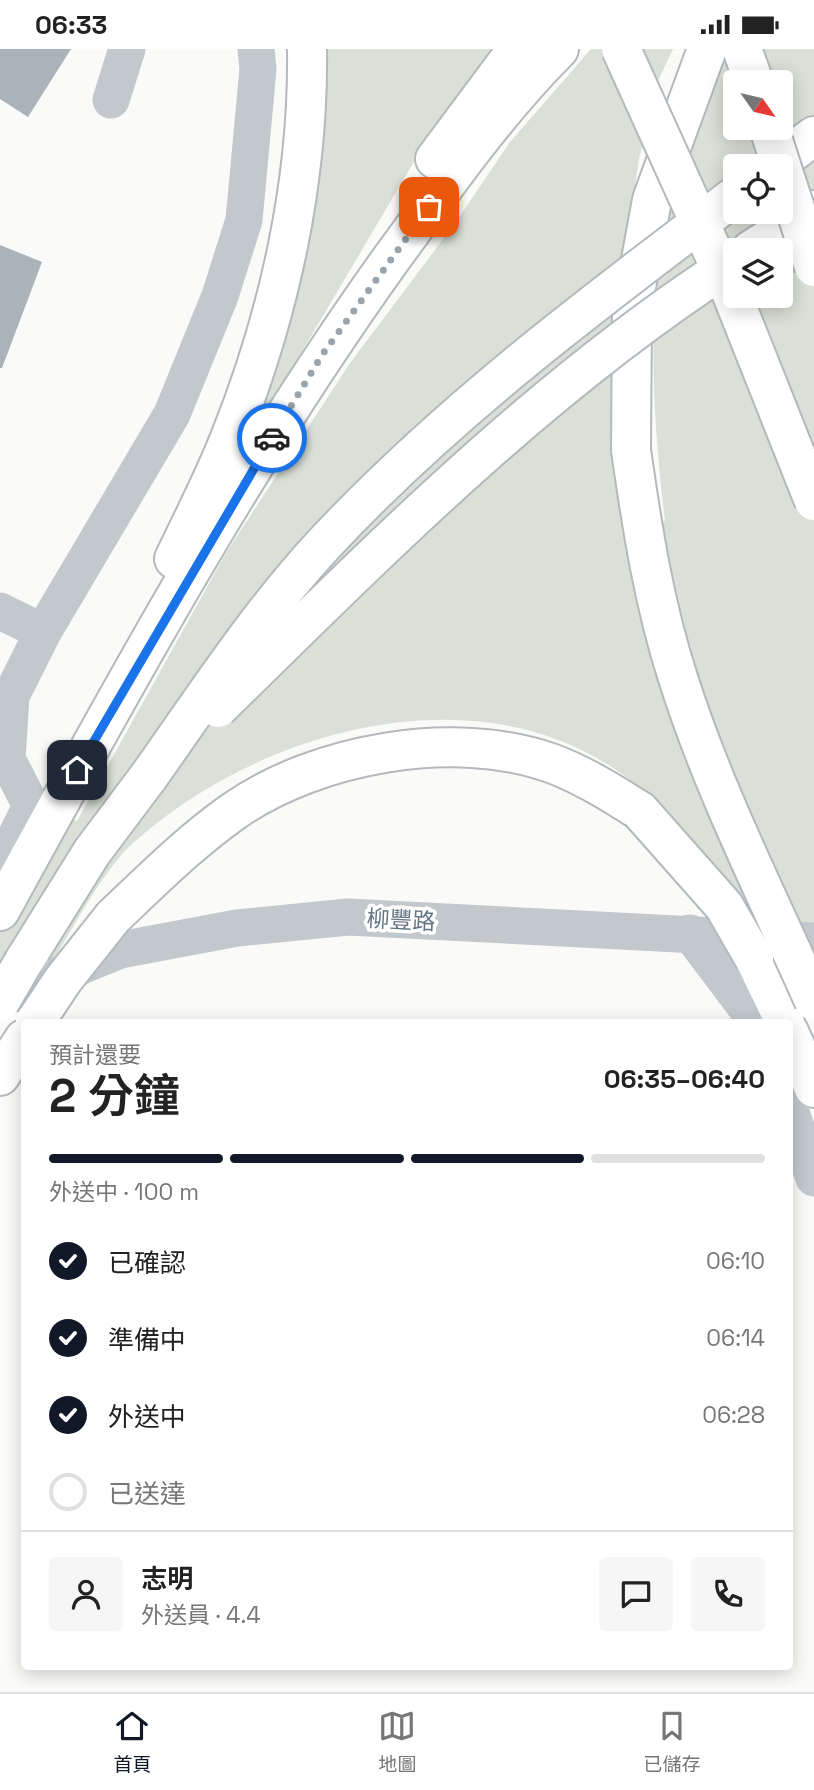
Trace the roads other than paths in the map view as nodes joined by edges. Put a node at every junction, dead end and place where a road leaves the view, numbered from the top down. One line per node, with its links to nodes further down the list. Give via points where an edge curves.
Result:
1 (127, 49): 10 (street)
2 (257, 49): 22 (street, via 244,220 220,296 172,414)
3 (307, 49): 23 (highway, via 299,184 273,314 230,439)
4 (517, 49): 19 (highway, via 393,220)
5 (559, 49): 19 (highway, via 459,165)
6 (621, 49): 20 (highway, bridge, via 732,292)
7 (707, 49): 31 (highway, bridge, via 652,200 632,309 631,450 643,534 678,679 710,764)
8 (742, 49): 9 (highway)
9 (750, 70)
10 (110, 100)
11 (814, 136): 13 (highway)
12 (773, 140): 17 (highway, bridge)
13 (790, 154)
14 (723, 206): 24 (highway, bridge, via 451,421 389,477 260,618)
15 (814, 210): 16 (highway)
16 (770, 238)
17 (814, 267)
18 (723, 269): 24 (highway, bridge, via 617,344 432,498)
19 (322, 355): 23 (highway)
20 (814, 501)
21 (0, 611): 22 (street)
22 (43, 632): 25 (street, via 11,696 7,759 31,806)
23 (90, 746): 26 (highway)
24 (149, 776): 30 (highway, bridge, via 92,852)
25 (0, 869)
26 (0, 911)
27 (690, 933): 28 (street, 柳豐路); 29 (street, 柳豐路, via 348,917 237,928 120,950); 34 (street)
28 (814, 941)
29 (60, 975): 30 (street, 柳豐路); 32 (street)
30 (0, 1000)
31 (814, 1001)
32 (31, 1019)
33 (37, 1019): 35 (highway, bridge, via 113,917 173,859 235,810 327,768 397,750 451,747 495,750 551,763 640,811 724,906)
34 (755, 1019)
35 (784, 1019)
36 (21, 1035): 39 (street)
37 (793, 1041): 41 (highway)
38 (21, 1044): 40 (highway)
39 (0, 1068)
40 (0, 1076)
41 (814, 1088)
42 (793, 1118): 43 (street)
43 (814, 1178)

